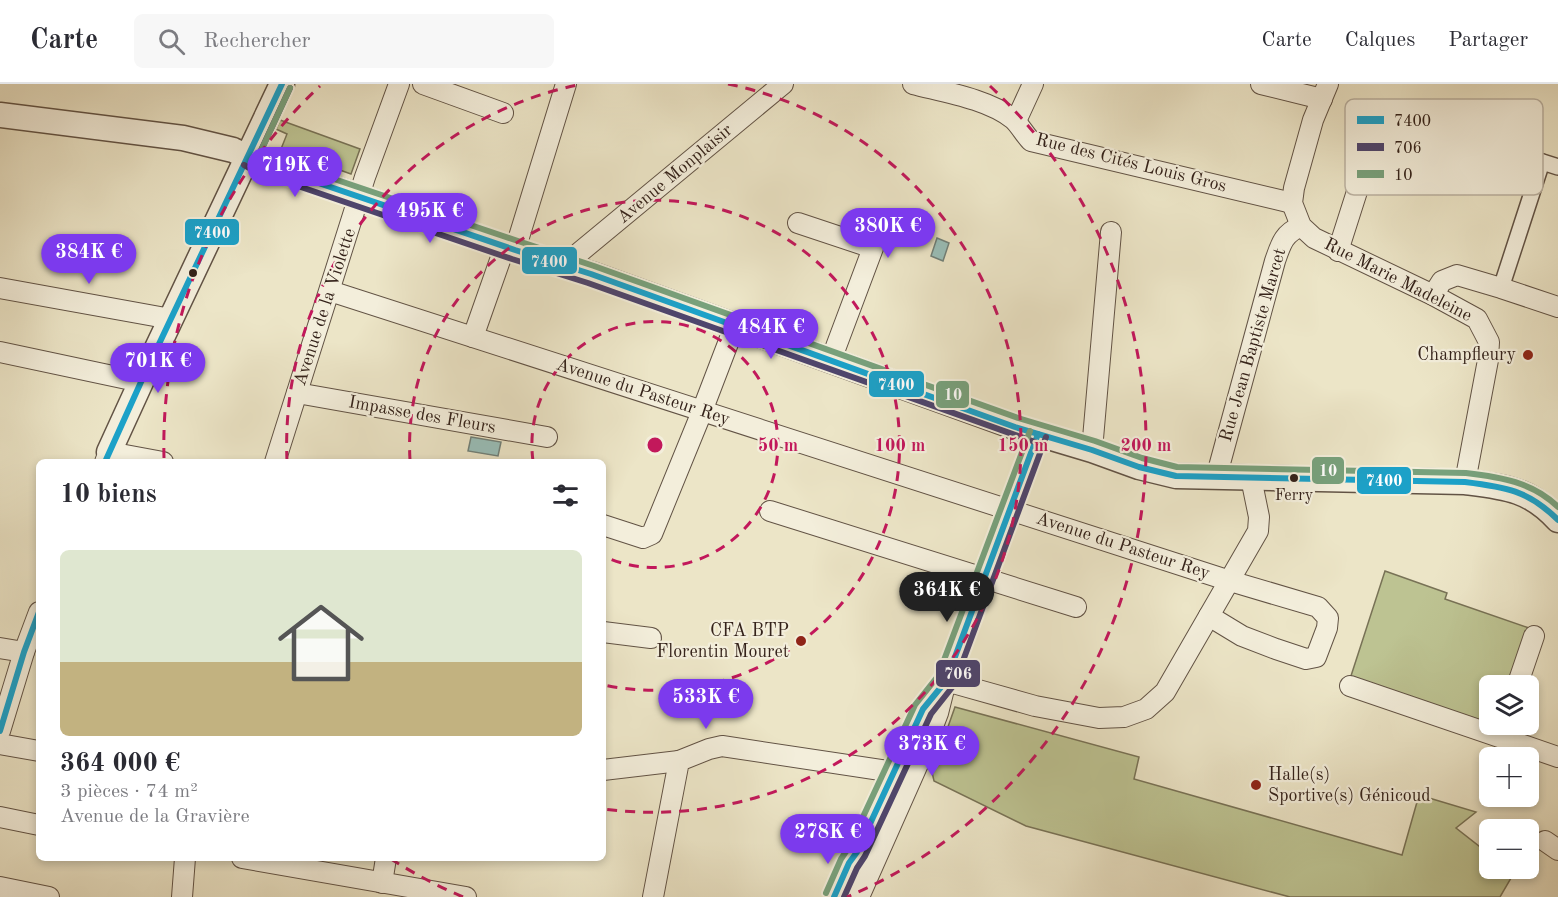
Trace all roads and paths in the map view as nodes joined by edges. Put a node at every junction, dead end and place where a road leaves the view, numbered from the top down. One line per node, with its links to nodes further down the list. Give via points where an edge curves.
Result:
1 (282, 84): 13 (street)
2 (399, 84): 18 (street, Avenue de la Violette)
3 (423, 84): 10 (street)
4 (566, 84): 23 (street)
5 (783, 84): 25 (street, Avenue Monplaisir, via 580,252)
6 (915, 84): 12 (street, Rue des Cités Louis Gros, via 992,105)
7 (1032, 84): 12 (street)
8 (1261, 84): 9 (street)
9 (1325, 91): 19 (street, via 1313,120)
10 (503, 113)
11 (0, 115): 13 (street, via 183,138)
12 (1016, 121): 19 (street, Rue des Cités Louis Gros, via 1031,141)
13 (248, 157): 18 (street); 31 (street)
14 (1543, 162): 15 (street)
15 (1558, 167)
16 (1356, 195): 24 (street)
17 (1531, 195): 27 (street)
18 (359, 198): 23 (street); 28 (street, Avenue de la Violette)
19 (1292, 203): 21 (street)
20 (798, 223): 35 (street, via 873,248)
21 (1301, 226): 24 (street, Rue Marie Madeleine); 45 (street, Rue Jean Baptiste Marcet, via 1290,230 1282,241)
22 (1111, 232): 41 (street)
23 (510, 248): 25 (street); 33 (street)
24 (1338, 251): 29 (street, Rue Marie Madeleine)
25 (571, 267): 32 (street)
26 (0, 288): 31 (street)
27 (1501, 288): 29 (street, via 1456,275 1442,281); 30 (street)
28 (330, 291): 33 (street, Avenue du Pasteur Rey); 37 (street, Avenue de la Violette)
29 (1433, 295): 47 (street, Rue Marie Madeleine, via 1477,319 1489,342)
30 (1558, 307)
31 (171, 319): 36 (street)
32 (735, 325): 35 (street); 38 (street)
33 (473, 337): 38 (street, Avenue du Pasteur Rey)
34 (0, 352): 36 (street)
35 (831, 360): 39 (street)
36 (141, 382): 42 (street)
37 (297, 393): 40 (street, Impasse des Fleurs); 44 (street, Avenue de la Violette)
38 (702, 411): 48 (street, Avenue du Pasteur Rey); 51 (street, via 652,534 643,538)
39 (1038, 434): 41 (street); 48 (street)
40 (547, 436)
41 (1092, 450): 45 (street, via 1176,477)
42 (107, 457): 43 (street)
43 (129, 459)
44 (276, 459)
45 (1216, 478): 46 (street)
46 (1251, 478): 47 (street); 53 (street, via 1258,531)
47 (1465, 482): 50 (street, via 1528,495)
48 (1009, 510): 52 (street); 53 (street, Avenue du Pasteur Rey)
49 (770, 511): 52 (street)
50 (1558, 520)
51 (606, 526)
52 (984, 578): 54 (street); 63 (street)
53 (1230, 581): 55 (street); 55 (street, Avenue du Pasteur Rey, via 1318,607 1328,618 1316,657 1306,659 1276,650)
54 (1076, 607)
55 (1209, 616): 63 (street, via 1165,692 1146,709 1124,717 1099,718 1035,706)
56 (36, 620): 61 (street)
57 (606, 632): 59 (street)
58 (1534, 636): 62 (street)
59 (651, 638)
60 (0, 648): 61 (street)
61 (24, 652): 66 (street)
62 (1521, 675)
63 (946, 681): 73 (street, via 923,709); 86 (street, via 922,755)
64 (1350, 686): 65 (street)
65 (1479, 724)
66 (0, 731)
67 (1510, 735): 70 (street)
68 (0, 744): 69 (street)
69 (36, 750)
70 (1558, 757)
71 (680, 761): 72 (street); 73 (street, via 722,746); 84 (street)
72 (606, 770)
73 (894, 772): 85 (street)
74 (0, 817): 75 (street)
75 (36, 824)
76 (184, 861): 82 (street)
77 (259, 861): 79 (street)
78 (386, 861): 79 (street)
79 (382, 883): 83 (street)
80 (0, 887): 81 (street)
81 (49, 897)
82 (182, 897)
83 (466, 897)
84 (653, 897)
85 (834, 897)
86 (859, 897)

